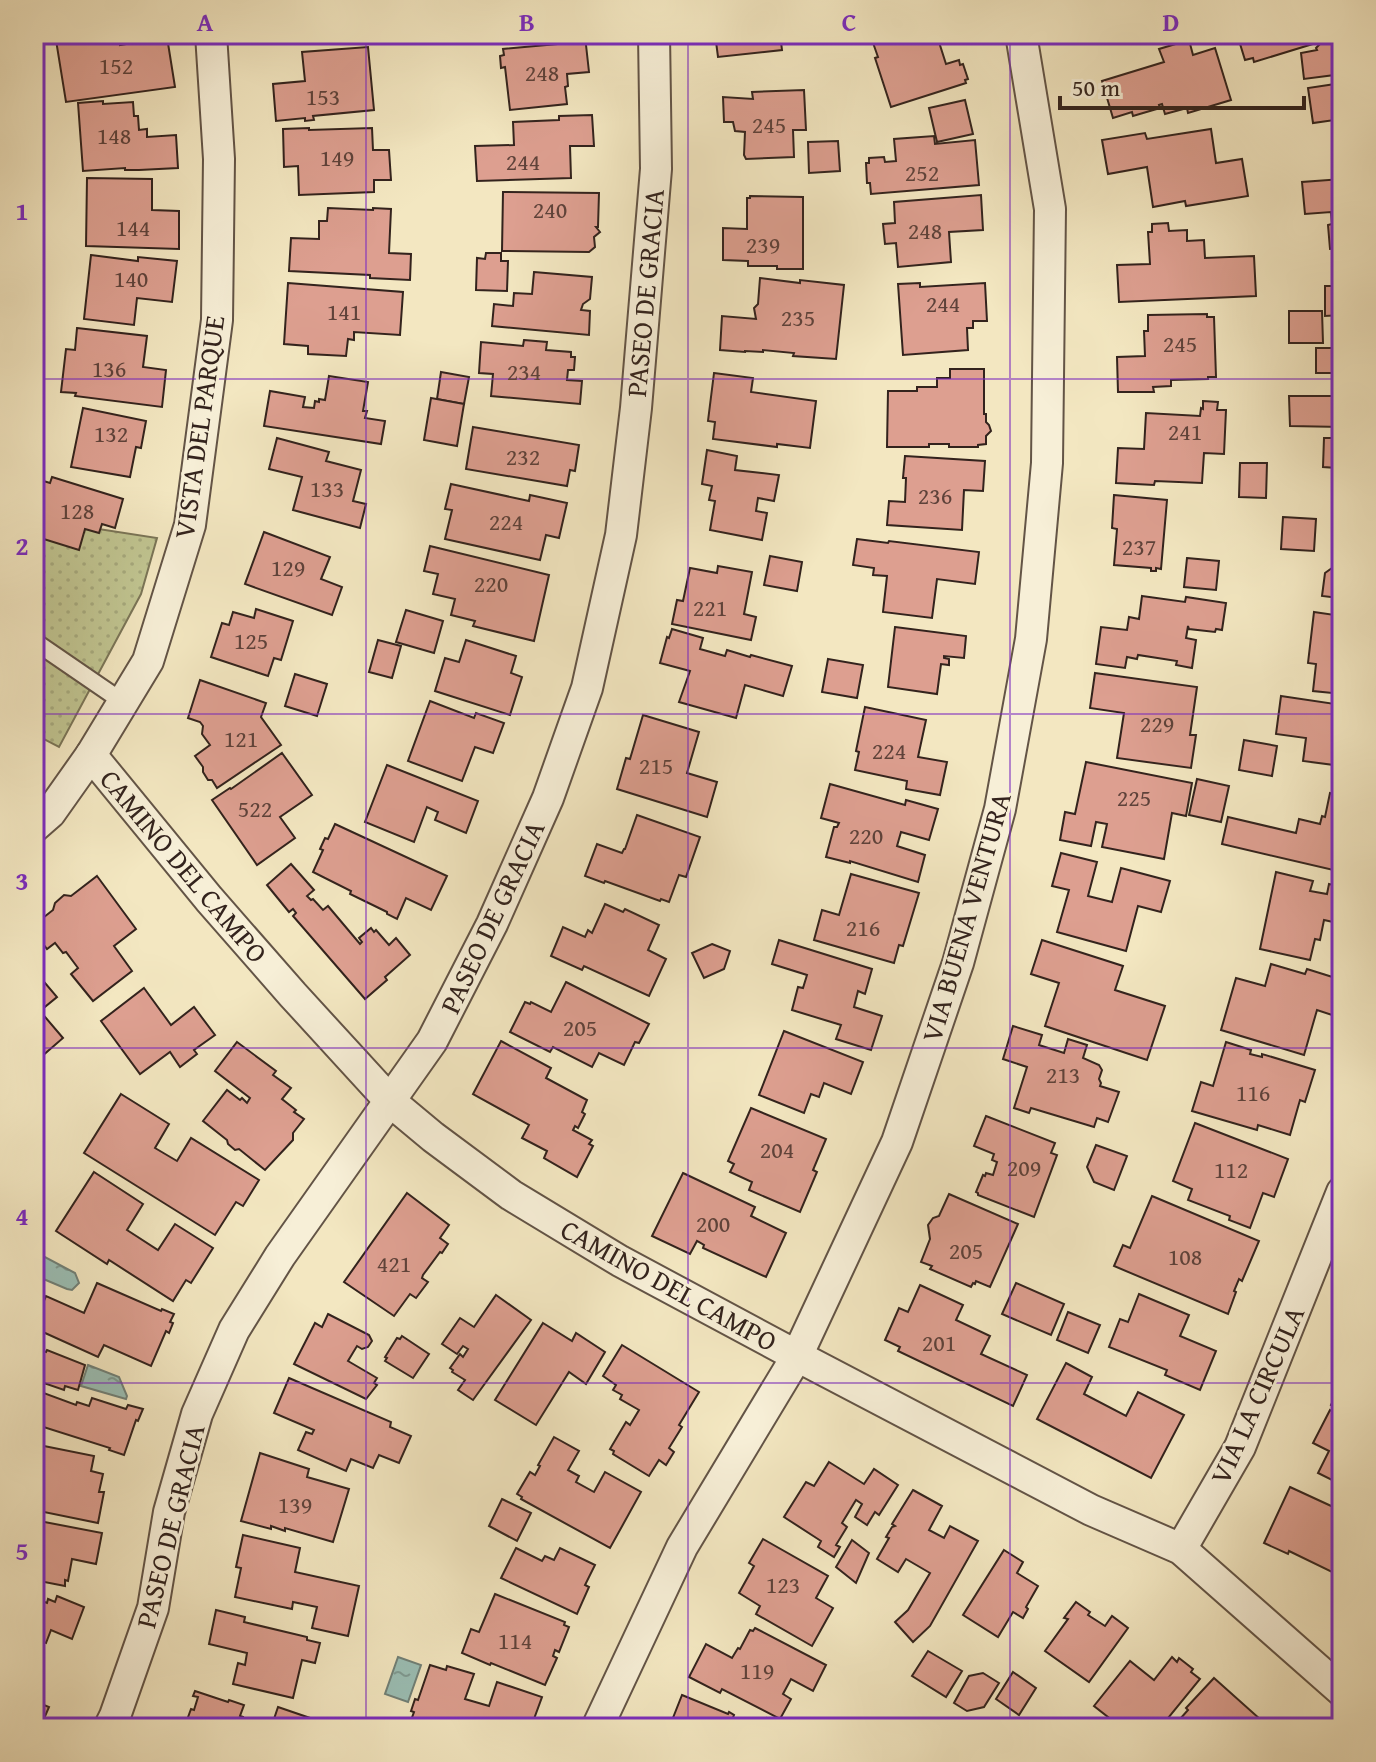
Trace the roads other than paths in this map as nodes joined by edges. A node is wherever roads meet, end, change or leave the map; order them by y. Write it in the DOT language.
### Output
graph roads {
  1 [pos="211,34"];
  2 [pos="654,34"];
  3 [pos="1021,34"];
  4 [pos="34,641"];
  5 [pos="123,702"];
  6 [pos="91,755"];
  7 [pos="34,827"];
  8 [pos="391,1102"];
  9 [pos="1342,1192"];
  10 [pos="797,1356"];
  11 [pos="1181,1549"];
  12 [pos="1342,1691"];
  13 [pos="109,1728"];
  14 [pos="597,1728"];
  1 -- 5 [label="street, VISTA DEL PARQUE"];
  2 -- 8 [label="street, PASEO DE GRACIA"];
  3 -- 10 [label="street, VIA BUENA VENTURA"];
  4 -- 5 [label="lane"];
  5 -- 6 [label="street, VISTA DEL PARQUE"];
  6 -- 7 [label="street, VISTA DEL PARQUE"];
  6 -- 8 [label="street, CAMINO DEL CAMPO"];
  8 -- 10 [label="street, CAMINO DEL CAMPO"];
  8 -- 13 [label="street, PASEO DE GRACIA"];
  9 -- 11 [label="street, VIA LA CIRCULA"];
  10 -- 11 [label="street, CAMINO DEL CAMPO"];
  10 -- 14 [label="street, VIA BUENA VENTURA"];
  11 -- 12 [label="street, CAMINO DEL CAMPO"];
}
